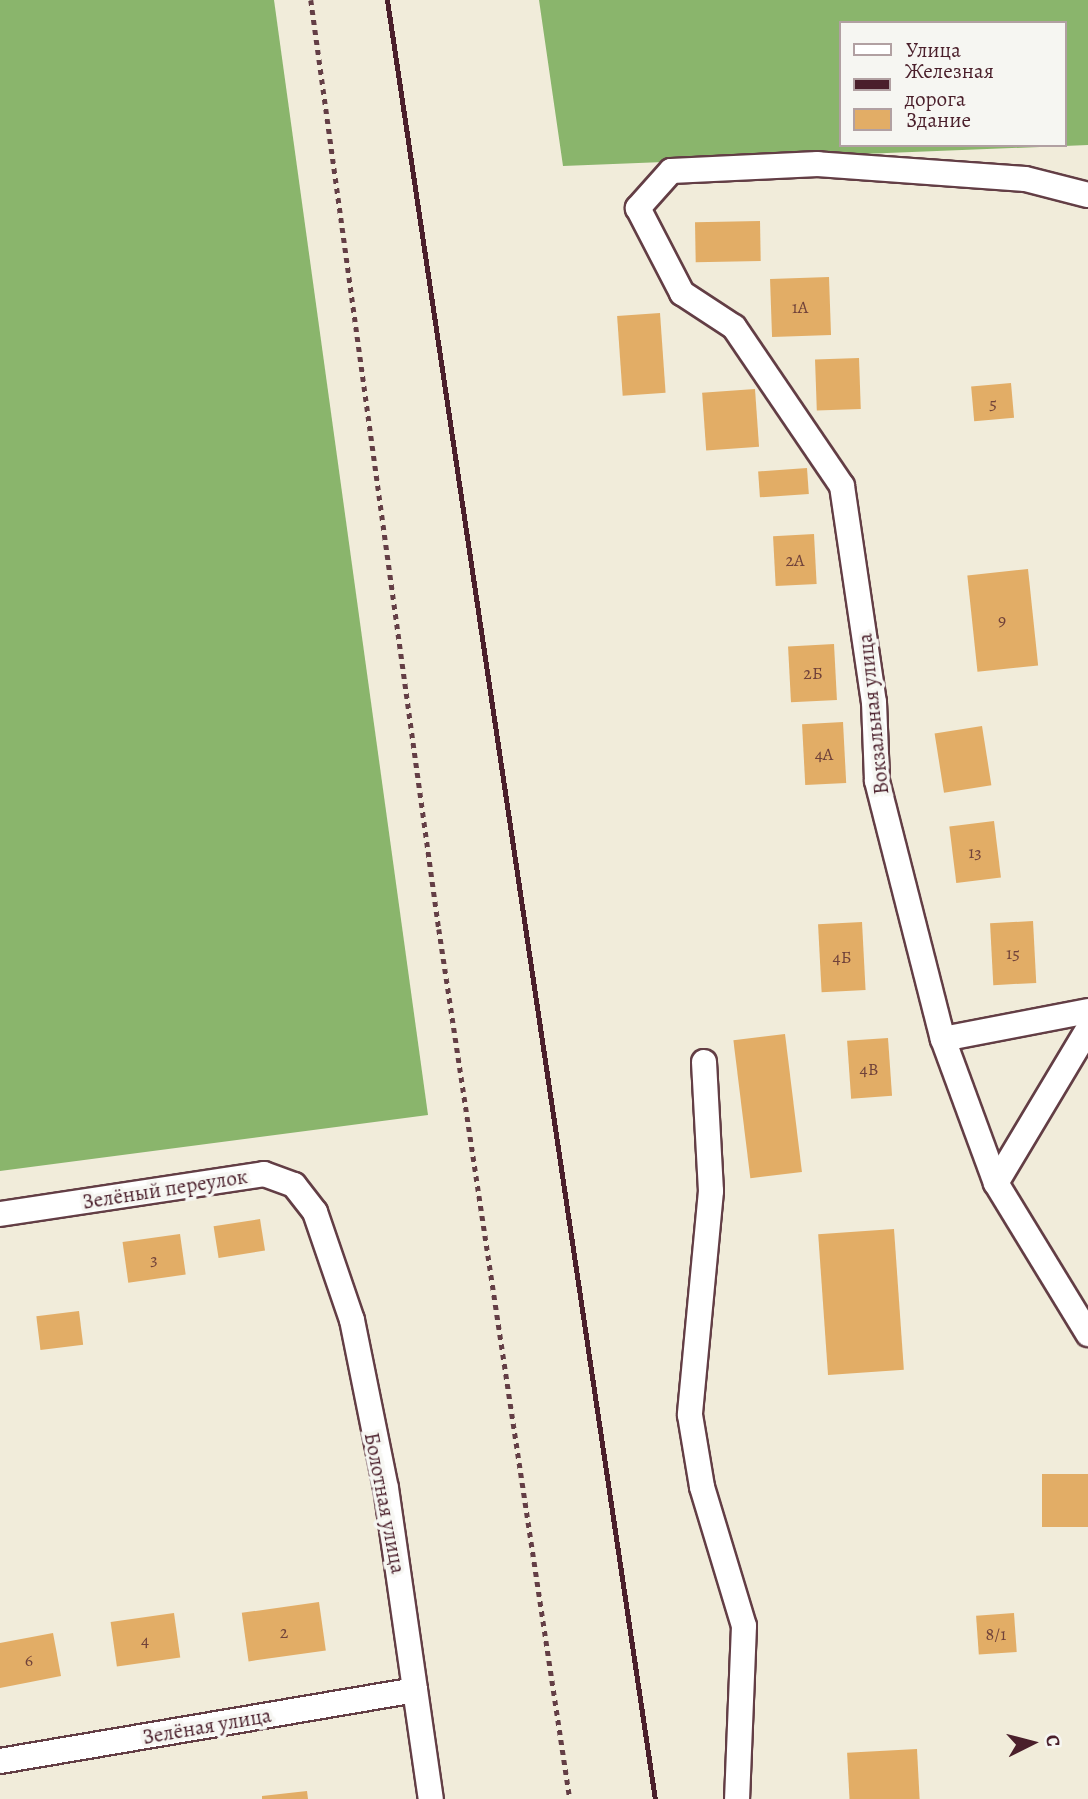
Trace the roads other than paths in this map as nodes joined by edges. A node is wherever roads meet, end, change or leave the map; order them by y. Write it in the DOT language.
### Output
graph roads {
  1 [pos="1088,195"];
  2 [pos="1088,1012"];
  3 [pos="1088,1028"];
  4 [pos="943,1039"];
  5 [pos="704,1062"];
  6 [pos="996,1183"];
  7 [pos="315,1212"];
  8 [pos="0,1214"];
  9 [pos="1088,1334"];
  10 [pos="415,1690"];
  11 [pos="0,1761"];
  12 [pos="431,1799"];
  13 [pos="737,1799"];
  1 -- 4 [label="street, Вокзальная улица"];
  2 -- 4 [label="street"];
  3 -- 6 [label="street"];
  4 -- 6 [label="street, Вокзальная улица"];
  5 -- 13 [label="street"];
  6 -- 9 [label="street, Вокзальная улица"];
  7 -- 8 [label="street, Зелёный переулок"];
  7 -- 10 [label="street, Болотная улица"];
  10 -- 11 [label="street, Зелёная улица"];
  10 -- 12 [label="street, Болотная улица"];
}
